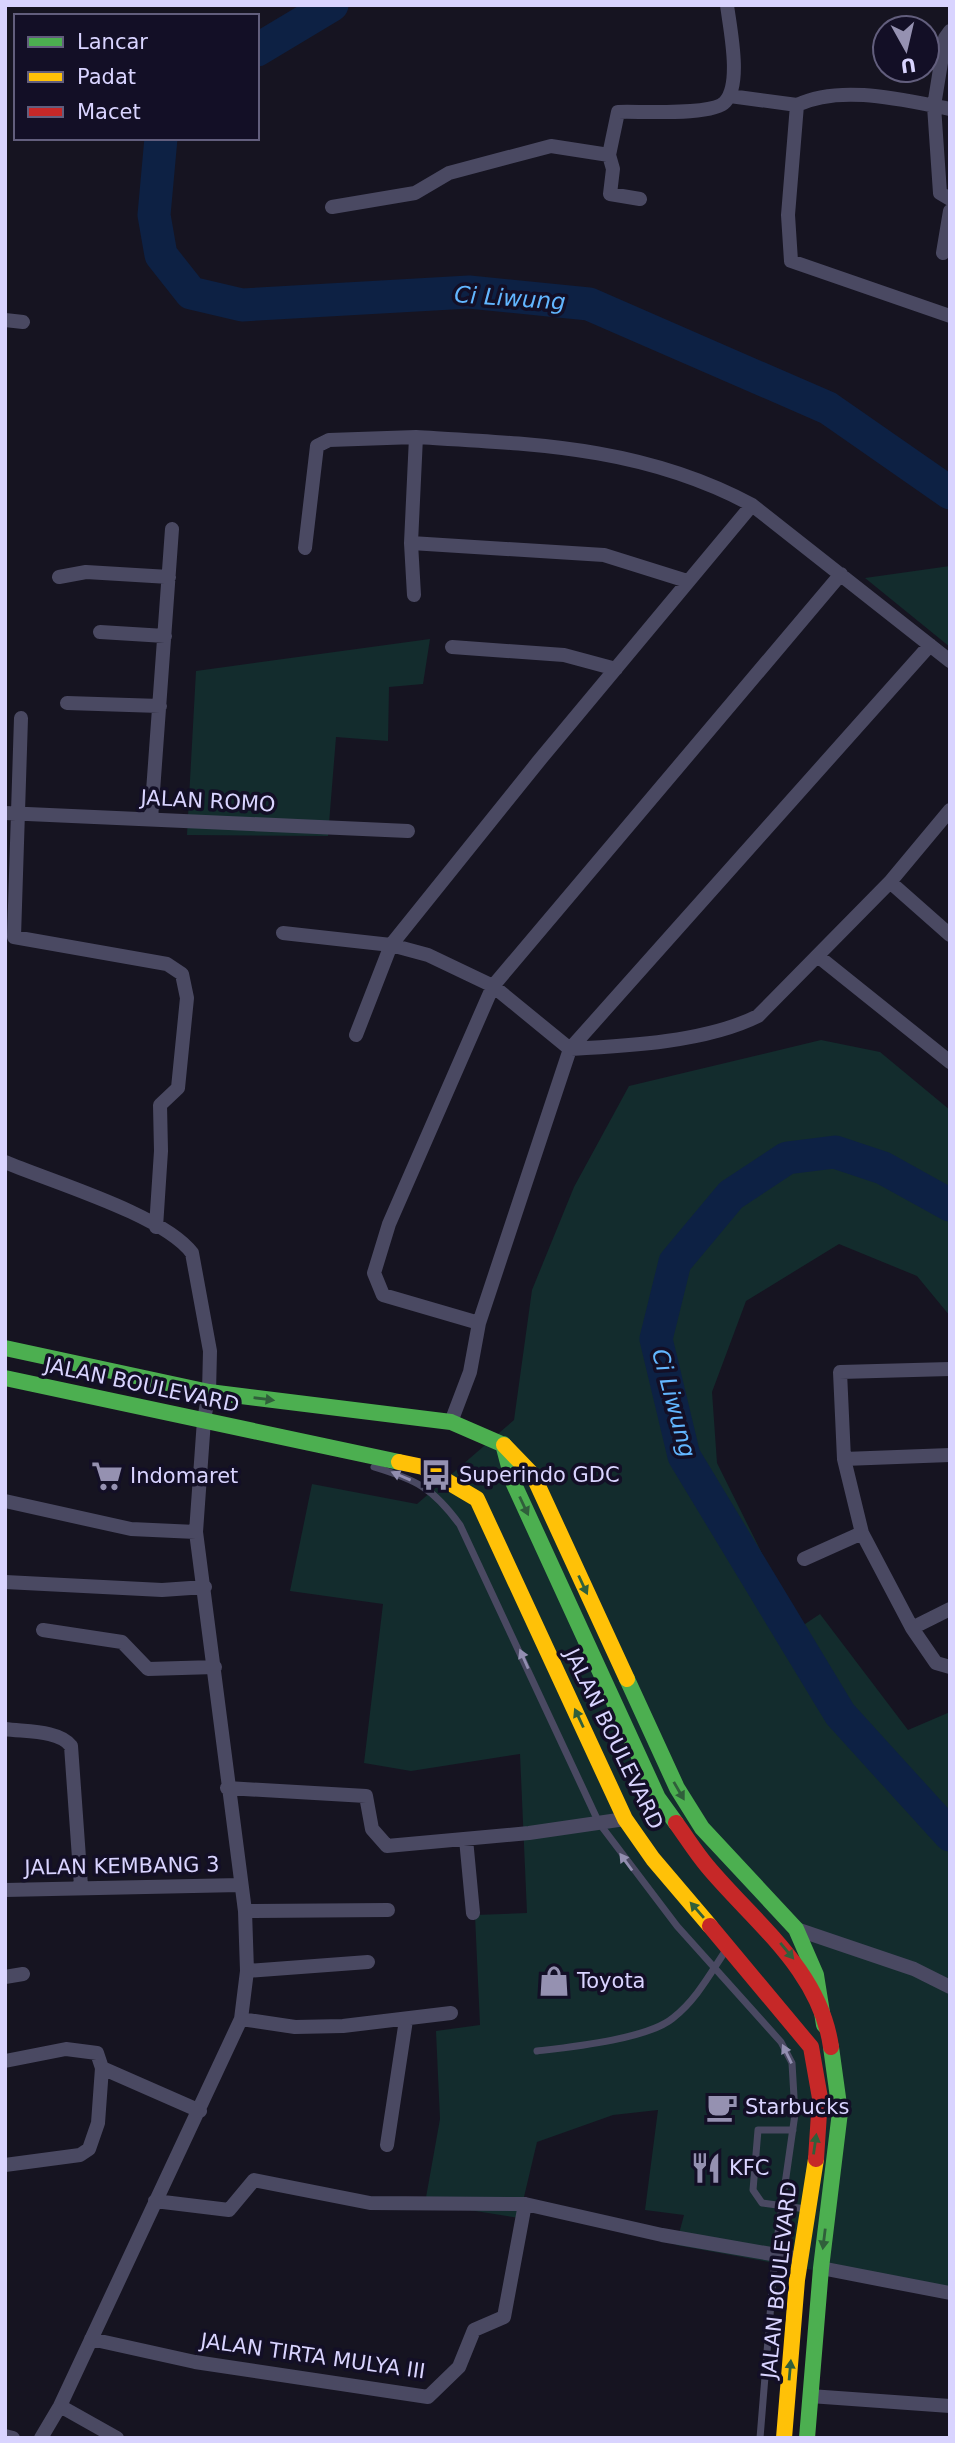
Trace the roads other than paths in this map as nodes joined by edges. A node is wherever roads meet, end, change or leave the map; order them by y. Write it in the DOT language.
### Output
graph roads {
  1 [pos="727,5"];
  2 [pos="950,31"];
  3 [pos="730,96"];
  4 [pos="797,105"];
  5 [pos="934,106"];
  6 [pos="950,109"];
  7 [pos="609,155"];
  8 [pos="950,198"];
  9 [pos="640,199"];
  10 [pos="332,206"];
  11 [pos="950,211"];
  12 [pos="943,253"];
  13 [pos="950,316"];
  14 [pos="5,320"];
  15 [pos="23,322"];
  16 [pos="416,436"];
  17 [pos="752,505"];
  18 [pos="172,529"];
  19 [pos="411,543"];
  20 [pos="305,548"];
  21 [pos="841,574"];
  22 [pos="59,577"];
  23 [pos="169,577"];
  24 [pos="687,581"];
  25 [pos="414,595"];
  26 [pos="100,632"];
  27 [pos="165,636"];
  28 [pos="930,645"];
  29 [pos="452,647"];
  30 [pos="950,661"];
  31 [pos="616,669"];
  32 [pos="67,703"];
  33 [pos="160,706"];
  34 [pos="21,718"];
  35 [pos="950,810"];
  36 [pos="13,813"];
  37 [pos="151,819"];
  38 [pos="408,831"];
  39 [pos="890,882"];
  40 [pos="283,933"];
  41 [pos="950,935"];
  42 [pos="391,945"];
  43 [pos="819,957"];
  44 [pos="493,986"];
  45 [pos="356,1035"];
  46 [pos="570,1049"];
  47 [pos="950,1062"];
  48 [pos="5,1162"];
  49 [pos="156,1227"];
  50 [pos="479,1323"];
  51 [pos="5,1348"];
  52 [pos="950,1369"];
  53 [pos="5,1378"];
  54 [pos="209,1392"];
  55 [pos="204,1420"];
  56 [pos="451,1422"];
  57 [pos="285,1436"];
  58 [pos="502,1442"];
  59 [pos="950,1455"];
  60 [pos="844,1459"];
  61 [pos="5,1501"];
  62 [pos="196,1532"];
  63 [pos="862,1533"];
  64 [pos="804,1559"];
  65 [pos="5,1582"];
  66 [pos="205,1587"];
  67 [pos="950,1609"];
  68 [pos="912,1628"];
  69 [pos="43,1630"];
  70 [pos="943,1665"];
  71 [pos="215,1667"];
  72 [pos="5,1729"];
  73 [pos="227,1788"];
  74 [pos="625,1819"];
  75 [pos="598,1823"];
  76 [pos="466,1839"];
  77 [pos="240,1885"];
  78 [pos="81,1886"];
  79 [pos="5,1890"];
  80 [pos="388,1910"];
  81 [pos="244,1911"];
  82 [pos="473,1913"];
  83 [pos="796,1929"];
  84 [pos="728,1947"];
  85 [pos="368,1962"];
  86 [pos="715,1966"];
  87 [pos="247,1971"];
  88 [pos="23,1974"];
  89 [pos="5,1977"];
  90 [pos="950,1987"];
  91 [pos="451,2013"];
  92 [pos="241,2019"];
  93 [pos="406,2020"];
  94 [pos="824,2025"];
  95 [pos="830,2040"];
  96 [pos="811,2047"];
  97 [pos="537,2051"];
  98 [pos="5,2061"];
  99 [pos="102,2068"];
  100 [pos="200,2111"];
  101 [pos="793,2130"];
  102 [pos="387,2145"];
  103 [pos="5,2165"];
  104 [pos="155,2201"];
  105 [pos="525,2204"];
  106 [pos="782,2206"];
  107 [pos="807,2209"];
  108 [pos="775,2254"];
  109 [pos="800,2259"];
  110 [pos="821,2268"];
  111 [pos="950,2293"];
  112 [pos="91,2339"];
  113 [pos="810,2396"];
  114 [pos="60,2406"];
  115 [pos="950,2406"];
  116 [pos="5,2436"];
  117 [pos="13,2438"];
  118 [pos="41,2438"];
  119 [pos="117,2438"];
  120 [pos="760,2438"];
  121 [pos="784,2438"];
  122 [pos="807,2438"];
  1 -- 3 [label="street"];
  2 -- 5 [label="street"];
  3 -- 4 [label="street"];
  3 -- 7 [label="street"];
  4 -- 5 [label="street"];
  4 -- 13 [label="street"];
  5 -- 6 [label="street"];
  5 -- 8 [label="street"];
  7 -- 9 [label="street"];
  7 -- 10 [label="street"];
  11 -- 12 [label="street"];
  14 -- 15 [label="street"];
  16 -- 17 [label="street"];
  16 -- 19 [label="street"];
  16 -- 20 [label="street"];
  17 -- 21 [label="street"];
  17 -- 24 [label="street"];
  18 -- 23 [label="street"];
  19 -- 24 [label="street"];
  19 -- 25 [label="street"];
  21 -- 28 [label="street"];
  21 -- 44 [label="street"];
  22 -- 23 [label="street"];
  23 -- 27 [label="street"];
  24 -- 31 [label="street"];
  26 -- 27 [label="street"];
  27 -- 33 [label="street"];
  28 -- 30 [label="street"];
  28 -- 46 [label="street"];
  29 -- 31 [label="street"];
  31 -- 42 [label="street"];
  32 -- 33 [label="street"];
  33 -- 37 [label="street"];
  34 -- 36 [label="street"];
  35 -- 39 [label="street"];
  36 -- 37 [label="street, JALAN ROMO"];
  36 -- 49 [label="street"];
  37 -- 38 [label="street, JALAN ROMO"];
  39 -- 41 [label="street"];
  39 -- 43 [label="street"];
  40 -- 42 [label="street"];
  42 -- 44 [label="street"];
  42 -- 45 [label="street"];
  43 -- 46 [label="street"];
  43 -- 47 [label="street"];
  44 -- 46 [label="street"];
  44 -- 50 [label="street"];
  46 -- 50 [label="street"];
  48 -- 49 [label="street"];
  49 -- 54 [label="street"];
  50 -- 56 [label="street"];
  51 -- 54 [label="main road, JALAN BOULEVARD"];
  52 -- 60 [label="street"];
  53 -- 55 [label="main road, JALAN BOULEVARD"];
  54 -- 55 [label="street"];
  54 -- 56 [label="main road, JALAN BOULEVARD, one-way"];
  55 -- 57 [label="main road, JALAN BOULEVARD"];
  55 -- 62 [label="street"];
  56 -- 58 [label="main road, JALAN BOULEVARD"];
  74 -- 57 [label="main road, JALAN BOULEVARD, one-way"];
  75 -- 57 [label="lane, one-way"];
  58 -- 83 [label="main road, JALAN BOULEVARD, one-way"];
  58 -- 94 [label="main road, JALAN BOULEVARD, one-way"];
  59 -- 60 [label="street"];
  60 -- 63 [label="street"];
  61 -- 62 [label="street"];
  62 -- 66 [label="street"];
  63 -- 64 [label="street"];
  63 -- 68 [label="street"];
  65 -- 66 [label="street"];
  66 -- 71 [label="street"];
  67 -- 68 [label="street"];
  68 -- 70 [label="street"];
  69 -- 71 [label="street"];
  71 -- 73 [label="street"];
  72 -- 78 [label="street"];
  73 -- 76 [label="street"];
  73 -- 77 [label="street"];
  74 -- 75 [label="street"];
  84 -- 74 [label="main road, JALAN BOULEVARD, one-way"];
  75 -- 76 [label="street"];
  86 -- 75 [label="lane, one-way"];
  76 -- 82 [label="street"];
  77 -- 78 [label="street, JALAN KEMBANG 3"];
  77 -- 81 [label="street"];
  78 -- 79 [label="street, JALAN KEMBANG 3"];
  80 -- 81 [label="street"];
  81 -- 87 [label="street"];
  83 -- 90 [label="street"];
  83 -- 94 [label="main road, JALAN BOULEVARD"];
  84 -- 86 [label="lane"];
  84 -- 96 [label="main road, JALAN BOULEVARD"];
  85 -- 87 [label="street"];
  86 -- 97 [label="lane"];
  101 -- 86 [label="lane, one-way"];
  87 -- 92 [label="street"];
  88 -- 89 [label="street"];
  91 -- 93 [label="street"];
  92 -- 93 [label="street"];
  92 -- 100 [label="street"];
  93 -- 102 [label="street"];
  94 -- 95 [label="main road, JALAN BOULEVARD"];
  95 -- 96 [label="main road"];
  95 -- 110 [label="main road, JALAN BOULEVARD, one-way"];
  107 -- 96 [label="main road, JALAN BOULEVARD, one-way"];
  98 -- 99 [label="street"];
  99 -- 100 [label="street"];
  99 -- 103 [label="street"];
  100 -- 104 [label="street"];
  101 -- 106 [label="lane"];
  101 -- 106 [label="lane"];
  104 -- 105 [label="street"];
  104 -- 112 [label="street"];
  105 -- 108 [label="street"];
  105 -- 112 [label="street, JALAN TIRTA MULYA III"];
  106 -- 107 [label="lane"];
  106 -- 108 [label="lane"];
  107 -- 109 [label="main road, JALAN BOULEVARD"];
  108 -- 109 [label="street"];
  108 -- 120 [label="lane"];
  121 -- 109 [label="main road, JALAN BOULEVARD, one-way"];
  110 -- 111 [label="street"];
  110 -- 113 [label="main road, JALAN BOULEVARD"];
  112 -- 114 [label="street"];
  113 -- 115 [label="street"];
  113 -- 122 [label="main road, JALAN BOULEVARD"];
  114 -- 118 [label="street"];
  114 -- 119 [label="street"];
  116 -- 117 [label="street"];
}
